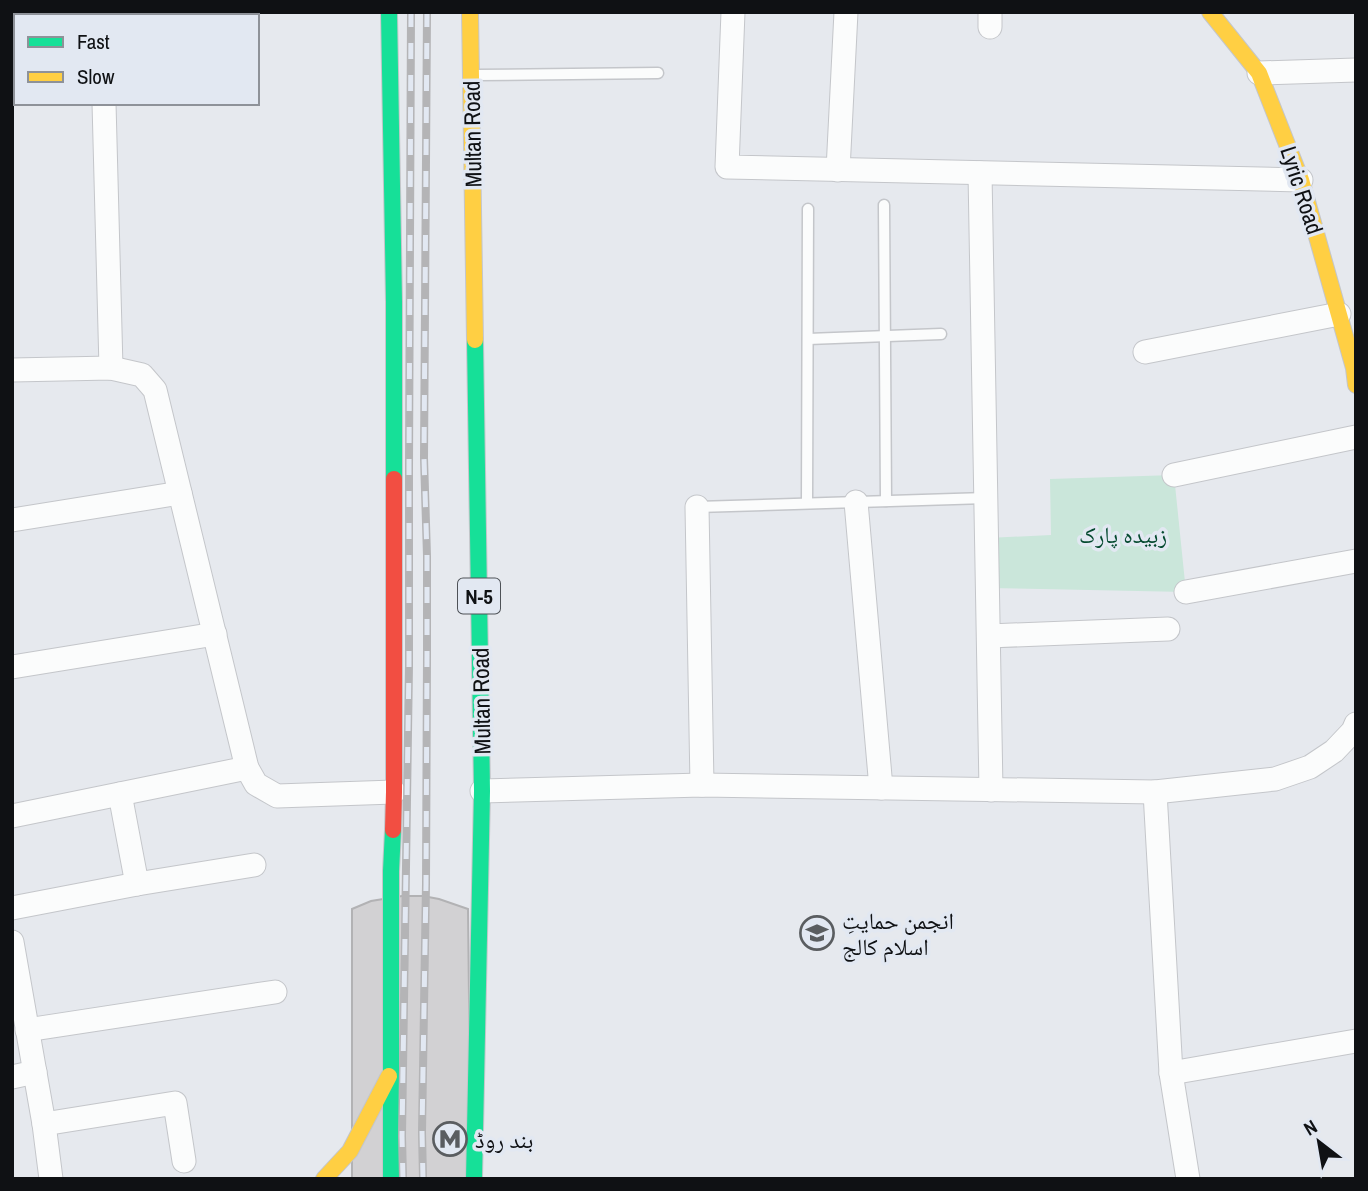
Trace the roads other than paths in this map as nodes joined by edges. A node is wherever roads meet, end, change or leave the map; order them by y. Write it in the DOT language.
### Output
graph roads {
  1 [pos="389,12"];
  2 [pos="470,12"];
  3 [pos="733,12"];
  4 [pos="846,12"];
  5 [pos="1210,12"];
  6 [pos="1356,70"];
  7 [pos="658,73"];
  8 [pos="1259,73"];
  9 [pos="471,75"];
  10 [pos="104,105"];
  11 [pos="838,170"];
  12 [pos="981,173"];
  13 [pos="1301,180"];
  14 [pos="884,205"];
  15 [pos="808,209"];
  16 [pos="1339,314"];
  17 [pos="941,334"];
  18 [pos="885,337"];
  19 [pos="808,339"];
  20 [pos="1145,352"];
  21 [pos="111,368"];
  22 [pos="12,370"];
  23 [pos="1355,374"];
  24 [pos="1356,437"];
  25 [pos="1174,475"];
  26 [pos="180,493"];
  27 [pos="986,498"];
  28 [pos="886,501"];
  29 [pos="856,502"];
  30 [pos="807,503"];
  31 [pos="696,506"];
  32 [pos="12,520"];
  33 [pos="1356,561"];
  34 [pos="1186,592"];
  35 [pos="1168,629"];
  36 [pos="215,635"];
  37 [pos="989,636"];
  38 [pos="12,667"];
  39 [pos="1356,724"];
  40 [pos="247,768"];
  41 [pos="702,785"];
  42 [pos="881,788"];
  43 [pos="991,790"];
  44 [pos="482,791"];
  45 [pos="394,792"];
  46 [pos="1155,792"];
  47 [pos="120,794"];
  48 [pos="12,816"];
  49 [pos="254,865"];
  50 [pos="137,884"];
  51 [pos="12,908"];
  52 [pos="13,948"];
  53 [pos="275,992"];
  54 [pos="27,1030"];
  55 [pos="1356,1041"];
  56 [pos="35,1072"];
  57 [pos="391,1072"];
  58 [pos="1171,1073"];
  59 [pos="12,1077"];
  60 [pos="44,1124"];
  61 [pos="184,1161"];
  62 [pos="51,1179"];
  63 [pos="324,1179"];
  64 [pos="391,1179"];
  65 [pos="474,1179"];
  66 [pos="1188,1179"];
  1 -- 45 [label="main road"];
  2 -- 9 [label="main road, Multan Road / N-5"];
  3 -- 11 [label="street"];
  4 -- 11 [label="street"];
  5 -- 8 [label="main road, Lyric Road"];
  6 -- 8 [label="street"];
  7 -- 9 [label="lane"];
  8 -- 13 [label="main road, Lyric Road"];
  9 -- 44 [label="main road, Multan Road / N-5"];
  10 -- 21 [label="street"];
  11 -- 12 [label="street"];
  12 -- 13 [label="street"];
  12 -- 27 [label="street"];
  13 -- 16 [label="main road, Lyric Road"];
  14 -- 18 [label="lane"];
  15 -- 19 [label="lane"];
  16 -- 20 [label="street"];
  16 -- 23 [label="main road, Lyric Road"];
  17 -- 18 [label="lane"];
  18 -- 19 [label="lane"];
  18 -- 28 [label="lane"];
  19 -- 30 [label="lane"];
  21 -- 22 [label="street"];
  21 -- 26 [label="street"];
  24 -- 25 [label="street"];
  26 -- 32 [label="street"];
  26 -- 36 [label="street"];
  27 -- 28 [label="lane"];
  27 -- 37 [label="street"];
  28 -- 29 [label="lane"];
  29 -- 30 [label="lane"];
  29 -- 42 [label="street"];
  30 -- 31 [label="lane"];
  31 -- 41 [label="street"];
  33 -- 34 [label="street"];
  35 -- 37 [label="street"];
  36 -- 38 [label="street"];
  36 -- 40 [label="street"];
  37 -- 43 [label="street"];
  39 -- 46 [label="street"];
  40 -- 45 [label="street"];
  40 -- 47 [label="street"];
  41 -- 42 [label="street"];
  41 -- 44 [label="street"];
  42 -- 43 [label="street"];
  43 -- 46 [label="street"];
  44 -- 65 [label="main road, Multan Road / N-5"];
  45 -- 57 [label="main road"];
  46 -- 58 [label="street"];
  47 -- 48 [label="street"];
  47 -- 50 [label="street"];
  49 -- 50 [label="street"];
  50 -- 51 [label="street"];
  52 -- 54 [label="street"];
  53 -- 54 [label="street"];
  54 -- 56 [label="street"];
  55 -- 58 [label="street"];
  56 -- 59 [label="street"];
  56 -- 60 [label="street"];
  57 -- 63 [label="main road"];
  57 -- 64 [label="main road"];
  58 -- 66 [label="street"];
  60 -- 61 [label="street"];
  60 -- 62 [label="street"];
}
